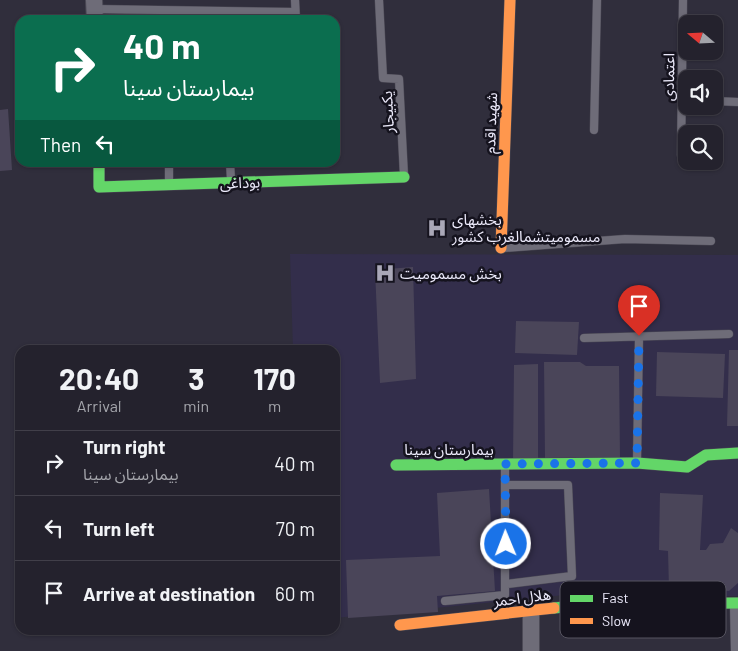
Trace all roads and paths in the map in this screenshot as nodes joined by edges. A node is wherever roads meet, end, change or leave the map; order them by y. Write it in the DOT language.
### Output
graph roads {
  1 [pos="295,0"];
  2 [pos="379,0"];
  3 [pos="510,0"];
  4 [pos="597,0"];
  5 [pos="682,0"];
  6 [pos="94,10"];
  7 [pos="262,15"];
  8 [pos="296,15"];
  9 [pos="683,70"];
  10 [pos="723,101"];
  11 [pos="738,102"];
  12 [pos="594,130"];
  13 [pos="99,167"];
  14 [pos="169,167"];
  15 [pos="230,167"];
  16 [pos="404,177"];
  17 [pos="231,182"];
  18 [pos="169,184"];
  19 [pos="711,241"];
  20 [pos="501,248"];
  21 [pos="729,334"];
  22 [pos="639,336"];
  23 [pos="584,338"];
  24 [pos="738,453"];
  25 [pos="637,463"];
  26 [pos="396,464"];
  27 [pos="505,464"];
  28 [pos="505,485"];
  29 [pos="507,584"];
  30 [pos="445,601"];
  31 [pos="736,604"];
  32 [pos="560,608"];
  33 [pos="531,612"];
  34 [pos="400,625"];
  35 [pos="531,651"];
  36 [pos="735,651"];
  1 -- 8 [label="lane"];
  2 -- 16 [label="lane, یکبیجار"];
  3 -- 20 [label="street, شهید اقدم"];
  4 -- 12 [label="lane"];
  5 -- 9 [label="lane, اعتمادی"];
  6 -- 7 [label="lane"];
  10 -- 11 [label="lane"];
  13 -- 18 [label="street, بوداغی"];
  14 -- 18 [label="lane"];
  15 -- 17 [label="lane"];
  16 -- 17 [label="street, بوداغی"];
  17 -- 18 [label="street, بوداغی"];
  19 -- 20 [label="lane"];
  21 -- 22 [label="lane"];
  22 -- 23 [label="lane"];
  22 -- 25 [label="lane"];
  24 -- 25 [label="street, بیمارستان سینا"];
  25 -- 27 [label="street, بیمارستان سینا"];
  26 -- 27 [label="street, بیمارستان سینا"];
  27 -- 28 [label="lane"];
  28 -- 29 [label="lane"];
  28 -- 29 [label="lane"];
  29 -- 30 [label="lane"];
  31 -- 36 [label="lane"];
  32 -- 33 [label="street, هلال احمر"];
  33 -- 34 [label="street, هلال احمر"];
  33 -- 35 [label="street"];
}
